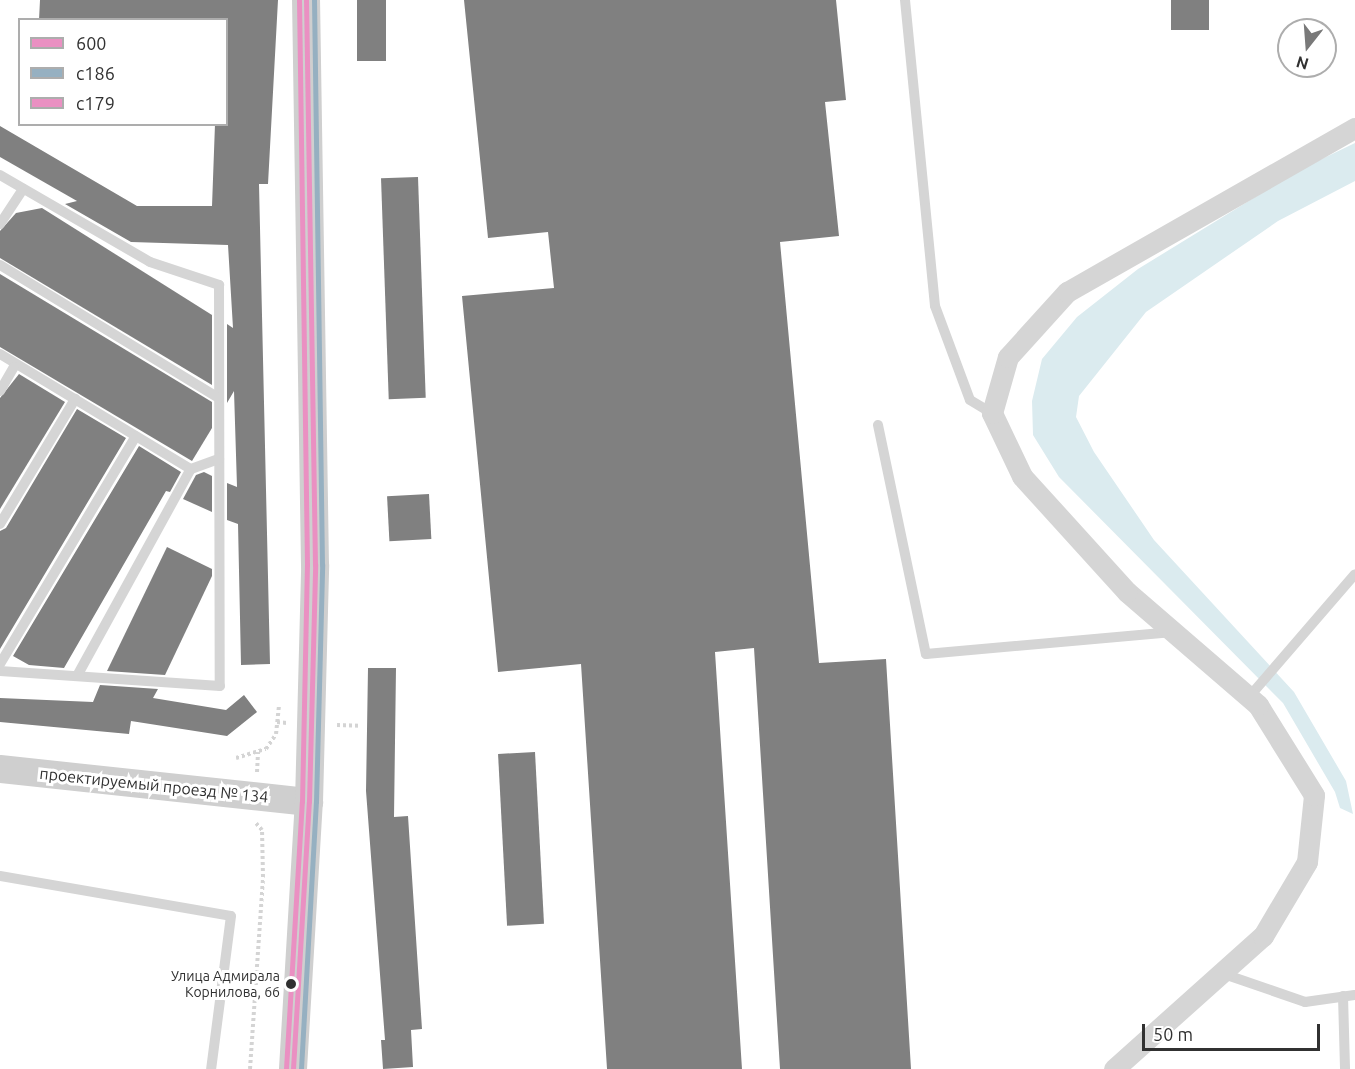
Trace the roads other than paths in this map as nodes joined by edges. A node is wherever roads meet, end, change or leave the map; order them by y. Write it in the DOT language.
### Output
graph roads {
  1 [pos="306,0"];
  2 [pos="905,0"];
  3 [pos="1355,128"];
  4 [pos="0,175"];
  5 [pos="23,189"];
  6 [pos="0,224"];
  7 [pos="0,265"];
  8 [pos="0,354"];
  9 [pos="14,367"];
  10 [pos="0,391"];
  11 [pos="219,398"];
  12 [pos="75,399"];
  13 [pos="992,413"];
  14 [pos="878,425"];
  15 [pos="136,436"];
  16 [pos="219,459"];
  17 [pos="191,469"];
  18 [pos="0,525"];
  19 [pos="1355,574"];
  20 [pos="1177,632"];
  21 [pos="0,664"];
  22 [pos="0,671"];
  23 [pos="77,676"];
  24 [pos="1249,697"];
  25 [pos="0,769"];
  26 [pos="309,802"];
  27 [pos="0,876"];
  28 [pos="1221,973"];
  29 [pos="1343,996"];
  30 [pos="1355,996"];
  31 [pos="211,1069"];
  32 [pos="293,1069"];
  33 [pos="1114,1069"];
  34 [pos="1345,1069"];
  1 -- 26 [label="main road"];
  2 -- 13 [label="lane"];
  3 -- 13 [label="street"];
  4 -- 5 [label="lane"];
  5 -- 6 [label="lane"];
  5 -- 11 [label="lane"];
  7 -- 11 [label="lane"];
  8 -- 12 [label="lane"];
  9 -- 10 [label="lane"];
  11 -- 16 [label="lane"];
  12 -- 15 [label="lane"];
  12 -- 18 [label="lane"];
  13 -- 20 [label="street"];
  14 -- 20 [label="lane"];
  15 -- 17 [label="lane"];
  15 -- 21 [label="lane"];
  16 -- 17 [label="lane"];
  16 -- 23 [label="lane"];
  17 -- 23 [label="lane"];
  19 -- 24 [label="lane"];
  20 -- 24 [label="street"];
  22 -- 23 [label="lane"];
  24 -- 28 [label="street"];
  25 -- 26 [label="main road, проектируемый проезд № 134"];
  26 -- 32 [label="main road"];
  27 -- 31 [label="lane"];
  28 -- 29 [label="lane"];
  28 -- 33 [label="street"];
  29 -- 30 [label="lane"];
  29 -- 34 [label="lane"];
}
